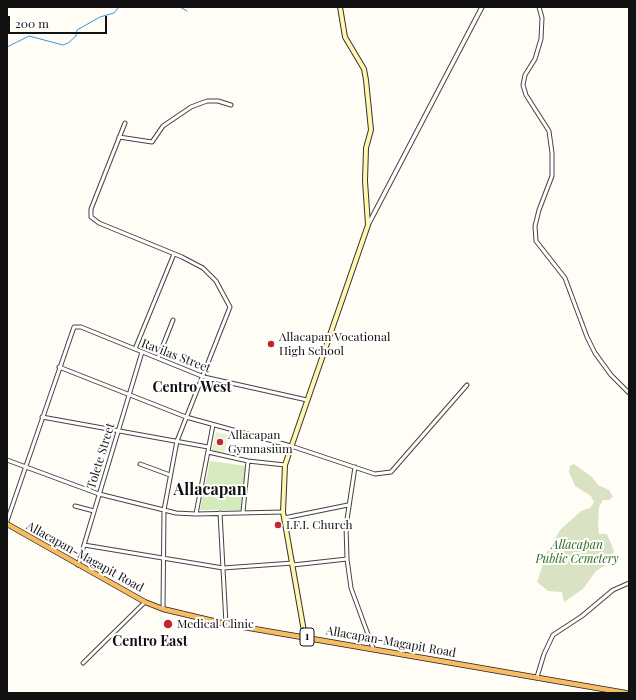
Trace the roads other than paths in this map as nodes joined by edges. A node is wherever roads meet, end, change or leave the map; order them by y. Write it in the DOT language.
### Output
graph roads {
  1 [pos="340,7"];
  2 [pos="482,7"];
  3 [pos="539,7"];
  4 [pos="231,105"];
  5 [pos="125,123"];
  6 [pos="119,137"];
  7 [pos="368,225"];
  8 [pos="174,254"];
  9 [pos="173,320"];
  10 [pos="135,349"];
  11 [pos="142,352"];
  12 [pos="158,358"];
  13 [pos="59,367"];
  14 [pos="204,377"];
  15 [pos="467,385"];
  16 [pos="629,393"];
  17 [pos="130,396"];
  18 [pos="307,400"];
  19 [pos="42,417"];
  20 [pos="186,417"];
  21 [pos="213,425"];
  22 [pos="118,431"];
  23 [pos="177,441"];
  24 [pos="291,446"];
  25 [pos="208,447"];
  26 [pos="208,452"];
  27 [pos="7,460"];
  28 [pos="248,461"];
  29 [pos="140,464"];
  30 [pos="285,466"];
  31 [pos="25,467"];
  32 [pos="355,467"];
  33 [pos="170,475"];
  34 [pos="99,494"];
  35 [pos="348,505"];
  36 [pos="75,506"];
  37 [pos="164,510"];
  38 [pos="94,511"];
  39 [pos="244,512"];
  40 [pos="284,512"];
  41 [pos="220,513"];
  42 [pos="196,514"];
  43 [pos="284,518"];
  44 [pos="7,521"];
  45 [pos="7,524"];
  46 [pos="84,545"];
  47 [pos="164,557"];
  48 [pos="347,559"];
  49 [pos="293,564"];
  50 [pos="78,565"];
  51 [pos="223,568"];
  52 [pos="629,583"];
  53 [pos="145,602"];
  54 [pos="163,610"];
  55 [pos="226,624"];
  56 [pos="305,637"];
  57 [pos="374,648"];
  58 [pos="83,663"];
  59 [pos="537,677"];
  60 [pos="626,693"];
  1 -- 7 [label="main road"];
  2 -- 7 [label="street"];
  3 -- 16 [label="street"];
  4 -- 6 [label="street"];
  5 -- 6 [label="street"];
  6 -- 8 [label="street"];
  7 -- 18 [label="main road"];
  8 -- 10 [label="street"];
  8 -- 14 [label="street"];
  9 -- 12 [label="street"];
  10 -- 11 [label="street, Ravilas Street"];
  10 -- 13 [label="street, Ravilas Street"];
  11 -- 12 [label="street, Ravilas Street"];
  11 -- 17 [label="street, Tolete Street"];
  12 -- 14 [label="street, Ravilas Street"];
  13 -- 17 [label="street"];
  13 -- 19 [label="street"];
  14 -- 18 [label="street, Ravilas Street"];
  14 -- 20 [label="street"];
  15 -- 32 [label="street"];
  17 -- 20 [label="street"];
  17 -- 22 [label="street, Tolete Street"];
  18 -- 24 [label="main road"];
  19 -- 22 [label="street"];
  19 -- 31 [label="street"];
  20 -- 21 [label="street"];
  20 -- 23 [label="street"];
  21 -- 24 [label="street"];
  21 -- 25 [label="street"];
  22 -- 23 [label="street"];
  22 -- 34 [label="street, Tolete Street"];
  23 -- 25 [label="street"];
  23 -- 33 [label="street"];
  24 -- 30 [label="main road"];
  24 -- 32 [label="street"];
  25 -- 26 [label="street"];
  26 -- 28 [label="street"];
  26 -- 42 [label="street"];
  27 -- 31 [label="street"];
  28 -- 30 [label="street"];
  28 -- 39 [label="street"];
  29 -- 33 [label="street"];
  30 -- 40 [label="main road"];
  31 -- 34 [label="street"];
  31 -- 44 [label="street"];
  32 -- 35 [label="street"];
  33 -- 37 [label="street"];
  34 -- 37 [label="street"];
  34 -- 38 [label="street, Tolete Street"];
  35 -- 43 [label="street"];
  35 -- 48 [label="street"];
  36 -- 38 [label="street"];
  37 -- 42 [label="street"];
  37 -- 47 [label="street"];
  38 -- 46 [label="street, Tolete Street"];
  39 -- 40 [label="street"];
  39 -- 41 [label="street"];
  40 -- 43 [label="main road"];
  41 -- 42 [label="street"];
  41 -- 51 [label="street"];
  43 -- 49 [label="main road"];
  45 -- 50 [label="highway, Allacapan-Magapit Road / 1"];
  46 -- 47 [label="street"];
  46 -- 50 [label="street, Tolete Street"];
  47 -- 51 [label="street"];
  47 -- 54 [label="street"];
  48 -- 49 [label="street"];
  48 -- 57 [label="street"];
  49 -- 51 [label="street"];
  49 -- 56 [label="main road"];
  50 -- 53 [label="highway, Allacapan-Magapit Road / 1"];
  51 -- 55 [label="street"];
  52 -- 59 [label="street"];
  53 -- 54 [label="highway, Allacapan-Magapit Road / 1"];
  53 -- 58 [label="street"];
  54 -- 55 [label="highway, Allacapan-Magapit Road / 1"];
  55 -- 56 [label="highway, Allacapan-Magapit Road / 1"];
  56 -- 57 [label="highway, Allacapan-Magapit Road / 1"];
  57 -- 59 [label="highway, Allacapan-Magapit Road / 1"];
  59 -- 60 [label="highway, Allacapan-Magapit Road / 1"];
}
